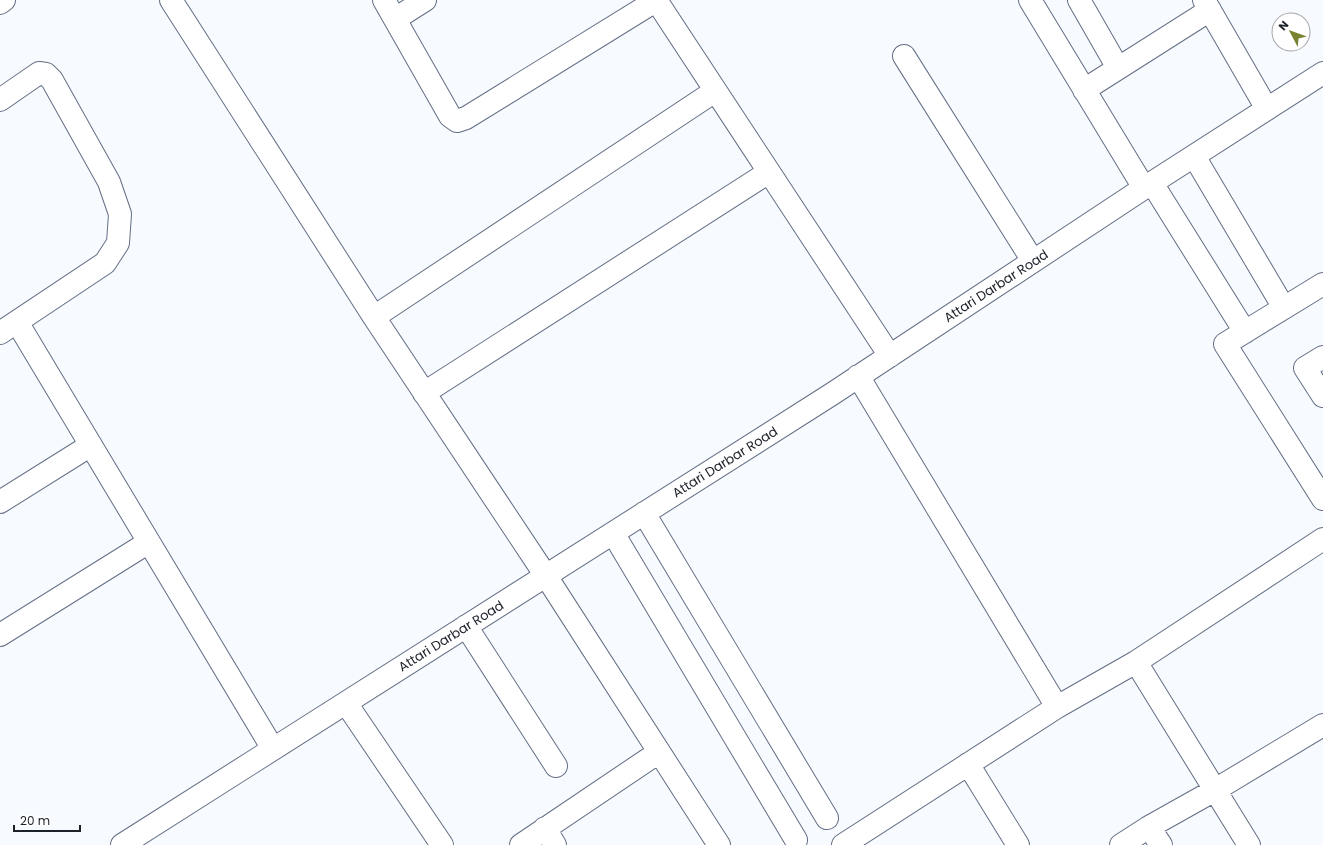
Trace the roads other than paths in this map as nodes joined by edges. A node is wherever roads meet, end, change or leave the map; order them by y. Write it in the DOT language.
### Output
graph roads {
  1 [pos="4,0"];
  2 [pos="171,0"];
  3 [pos="384,0"];
  4 [pos="425,0"];
  5 [pos="656,0"];
  6 [pos="1030,0"];
  7 [pos="1079,0"];
  8 [pos="0,3"];
  9 [pos="1207,5"];
  10 [pos="395,19"];
  11 [pos="904,56"];
  12 [pos="1118,68"];
  13 [pos="1323,73"];
  14 [pos="1084,90"];
  15 [pos="715,91"];
  16 [pos="0,100"];
  17 [pos="1267,110"];
  18 [pos="1194,156"];
  19 [pos="769,172"];
  20 [pos="1148,186"];
  21 [pos="1033,261"];
  22 [pos="1323,284"];
  23 [pos="1284,308"];
  24 [pos="374,317"];
  25 [pos="9,328"];
  26 [pos="1245,332"];
  27 [pos="890,356"];
  28 [pos="1323,356"];
  29 [pos="858,376"];
  30 [pos="424,393"];
  31 [pos="1323,396"];
  32 [pos="91,445"];
  33 [pos="1323,499"];
  34 [pos="0,502"];
  35 [pos="644,513"];
  36 [pos="613,533"];
  37 [pos="1323,539"];
  38 [pos="149,542"];
  39 [pos="546,576"];
  40 [pos="466,626"];
  41 [pos="0,635"];
  42 [pos="1136,662"];
  43 [pos="346,703"];
  44 [pos="1056,707"];
  45 [pos="1323,725"];
  46 [pos="273,749"];
  47 [pos="660,752"];
  48 [pos="968,764"];
  49 [pos="556,766"];
  50 [pos="1215,790"];
  51 [pos="827,818"];
  52 [pos="1149,827"];
  53 [pos="550,837"];
  54 [pos="796,840"];
  55 [pos="122,845"];
  56 [pos="442,845"];
  57 [pos="521,845"];
  58 [pos="720,845"];
  59 [pos="843,845"];
  60 [pos="1018,845"];
  61 [pos="1121,845"];
  62 [pos="1161,845"];
  63 [pos="1249,845"];
  1 -- 8 [label="street"];
  2 -- 24 [label="street"];
  3 -- 10 [label="street"];
  4 -- 10 [label="street"];
  5 -- 10 [label="street"];
  5 -- 15 [label="street"];
  6 -- 14 [label="street"];
  7 -- 12 [label="street"];
  9 -- 12 [label="street"];
  9 -- 17 [label="street"];
  11 -- 21 [label="street"];
  12 -- 14 [label="street"];
  13 -- 17 [label="street, Attari Darbar Road"];
  14 -- 20 [label="street"];
  15 -- 19 [label="street"];
  15 -- 24 [label="street"];
  16 -- 25 [label="street"];
  17 -- 18 [label="street, Attari Darbar Road"];
  18 -- 20 [label="street, Attari Darbar Road"];
  18 -- 23 [label="street"];
  19 -- 27 [label="street"];
  19 -- 30 [label="street"];
  20 -- 21 [label="street, Attari Darbar Road"];
  20 -- 26 [label="street"];
  21 -- 27 [label="street, Attari Darbar Road"];
  22 -- 23 [label="street"];
  23 -- 26 [label="street"];
  24 -- 30 [label="street"];
  25 -- 32 [label="street"];
  26 -- 33 [label="street"];
  27 -- 29 [label="street, Attari Darbar Road"];
  28 -- 31 [label="street"];
  29 -- 35 [label="street, Attari Darbar Road"];
  29 -- 44 [label="street"];
  30 -- 39 [label="street"];
  32 -- 34 [label="street"];
  32 -- 38 [label="street"];
  35 -- 36 [label="street, Attari Darbar Road"];
  35 -- 51 [label="street"];
  36 -- 39 [label="street, Attari Darbar Road"];
  36 -- 54 [label="street"];
  37 -- 42 [label="street"];
  38 -- 41 [label="street"];
  38 -- 46 [label="street"];
  39 -- 40 [label="street, Attari Darbar Road"];
  39 -- 47 [label="street"];
  40 -- 43 [label="street, Attari Darbar Road"];
  40 -- 49 [label="street"];
  42 -- 44 [label="street"];
  42 -- 50 [label="street"];
  43 -- 46 [label="street, Attari Darbar Road"];
  43 -- 56 [label="street"];
  44 -- 48 [label="street"];
  45 -- 50 [label="street"];
  46 -- 55 [label="street, Attari Darbar Road"];
  47 -- 53 [label="street"];
  47 -- 58 [label="street"];
  48 -- 59 [label="street"];
  48 -- 60 [label="street"];
  50 -- 52 [label="street"];
  50 -- 63 [label="street"];
  52 -- 61 [label="street"];
  52 -- 62 [label="street"];
  53 -- 57 [label="street"];
}
